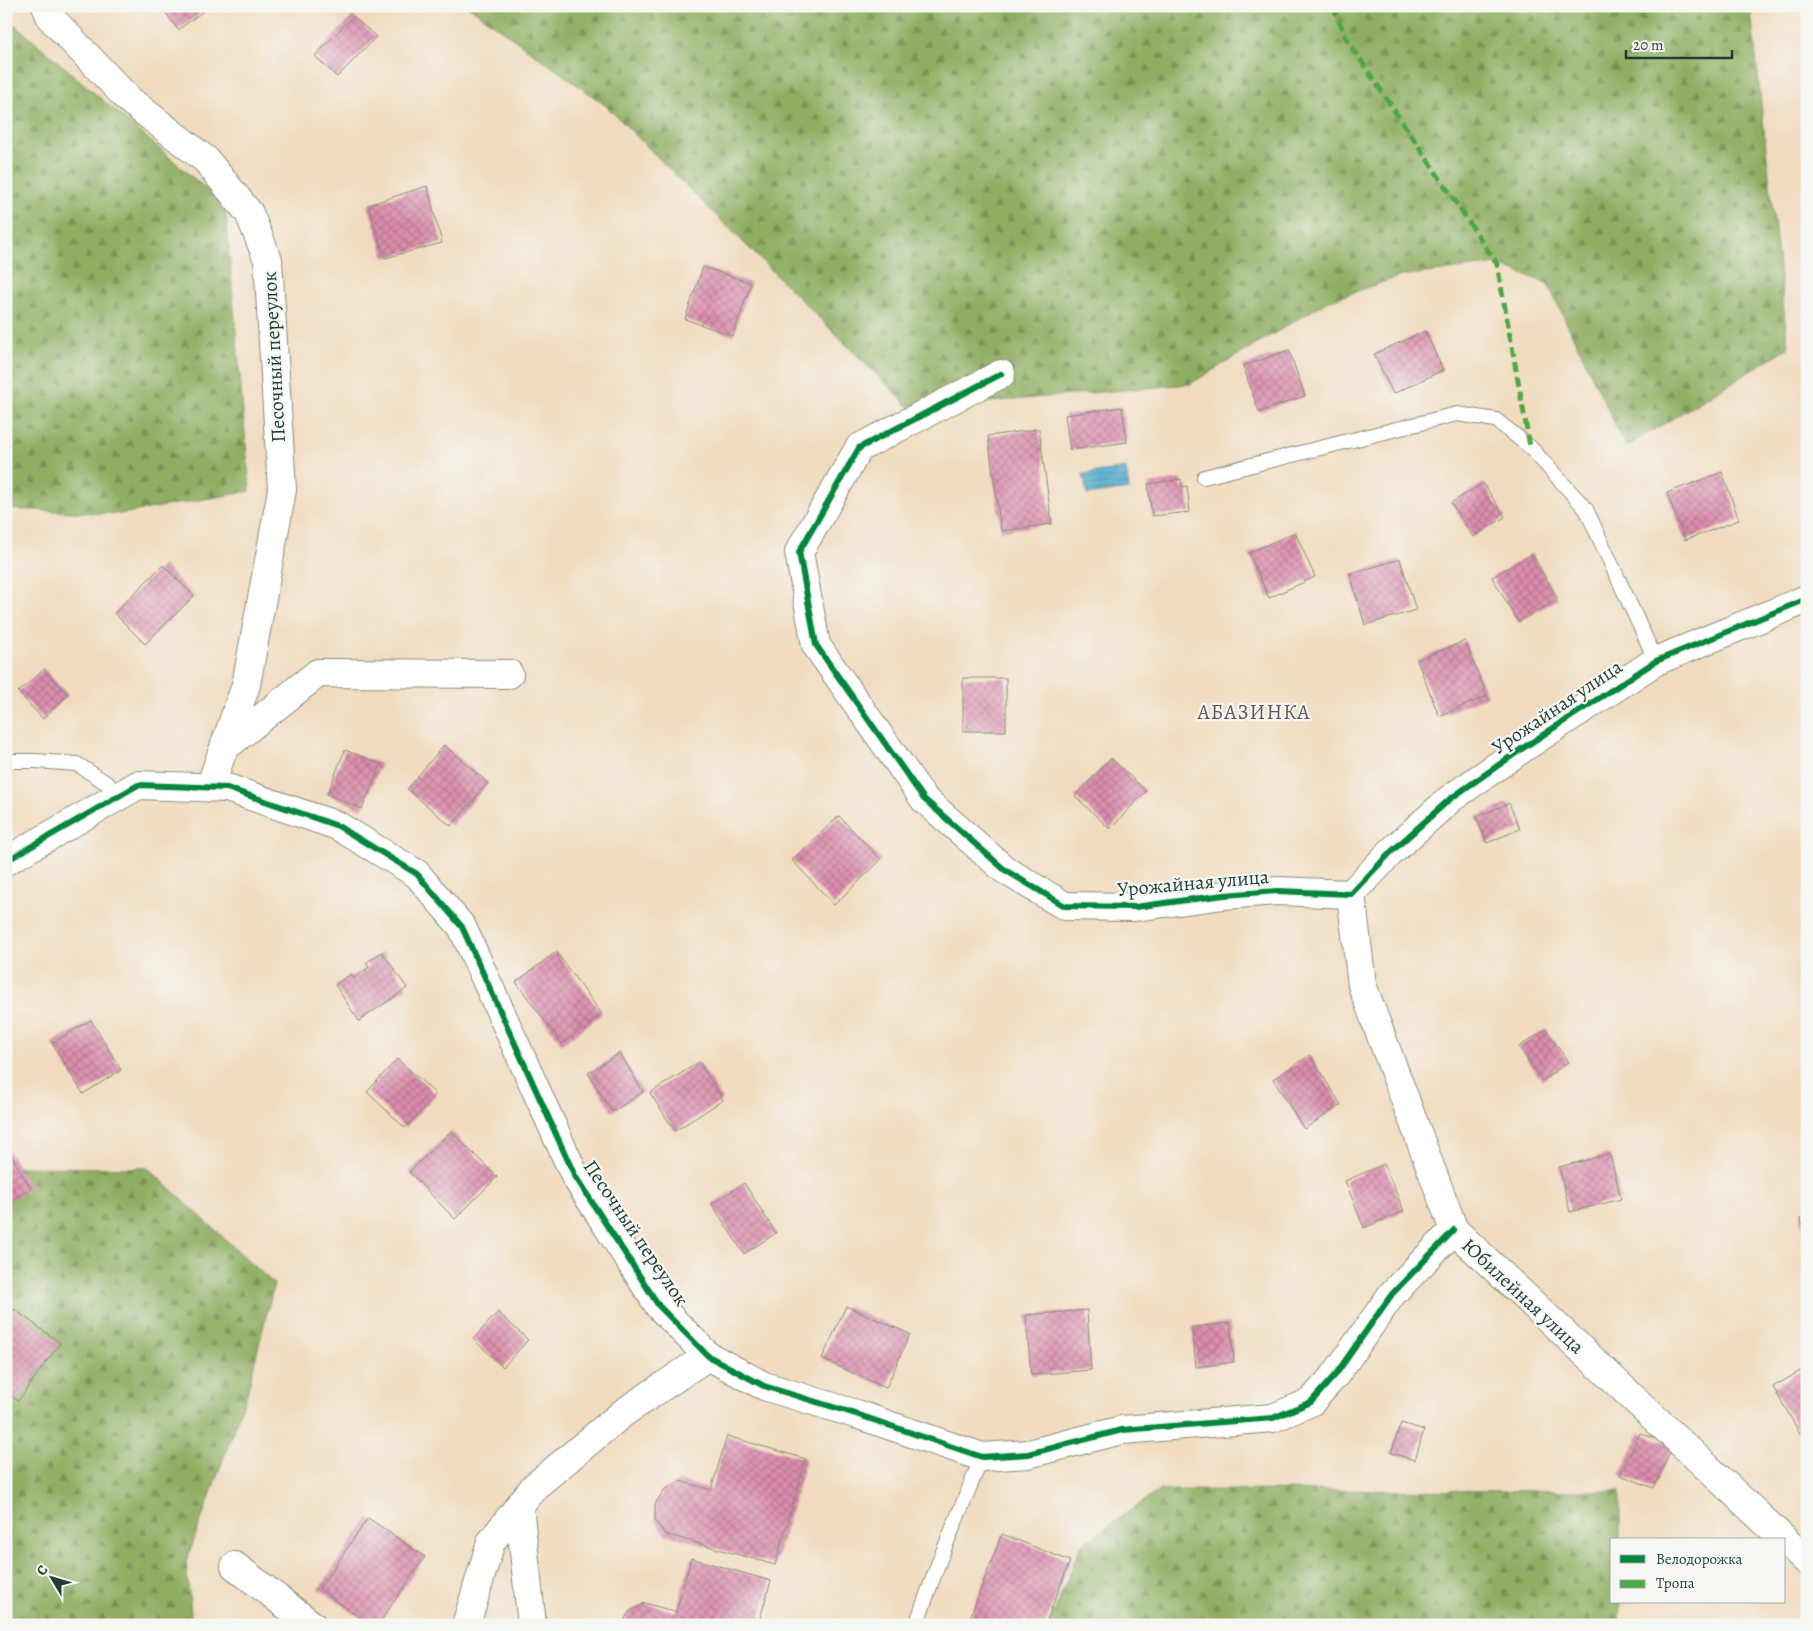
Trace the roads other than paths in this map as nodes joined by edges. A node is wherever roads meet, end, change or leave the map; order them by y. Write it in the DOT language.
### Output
graph roads {
  1 [pos="46,6"];
  2 [pos="1000,374"];
  3 [pos="1204,477"];
  4 [pos="1807,599"];
  5 [pos="1656,661"];
  6 [pos="509,674"];
  7 [pos="224,748"];
  8 [pos="6,761"];
  9 [pos="210,787"];
  10 [pos="118,796"];
  11 [pos="6,861"];
  12 [pos="1351,894"];
  13 [pos="1454,1230"];
  14 [pos="708,1356"];
  15 [pos="982,1457"];
  16 [pos="519,1506"];
  17 [pos="1783,1538"];
  18 [pos="1786,1540"];
  19 [pos="1807,1560"];
  20 [pos="235,1566"];
  21 [pos="312,1625"];
  22 [pos="466,1625"];
  23 [pos="532,1625"];
  24 [pos="916,1625"];
  1 -- 7 [label="street, Песочный переулок"];
  2 -- 12 [label="street, Урожайная улица"];
  3 -- 5 [label="lane"];
  4 -- 5 [label="street, Урожайная улица"];
  5 -- 12 [label="street, Урожайная улица"];
  6 -- 7 [label="street"];
  7 -- 9 [label="street, Песочный переулок"];
  8 -- 10 [label="lane"];
  9 -- 10 [label="street, Песочный переулок"];
  9 -- 14 [label="street, Песочный переулок"];
  10 -- 11 [label="street, Песочный переулок"];
  12 -- 13 [label="street, Юбилейная улица"];
  13 -- 15 [label="street, Песочный переулок"];
  13 -- 17 [label="street, Юбилейная улица"];
  14 -- 15 [label="street, Песочный переулок"];
  14 -- 16 [label="street"];
  15 -- 24 [label="lane"];
  16 -- 22 [label="street"];
  16 -- 23 [label="street"];
  18 -- 19 [label="street, Юбилейная улица"];
  20 -- 21 [label="street"];
}
